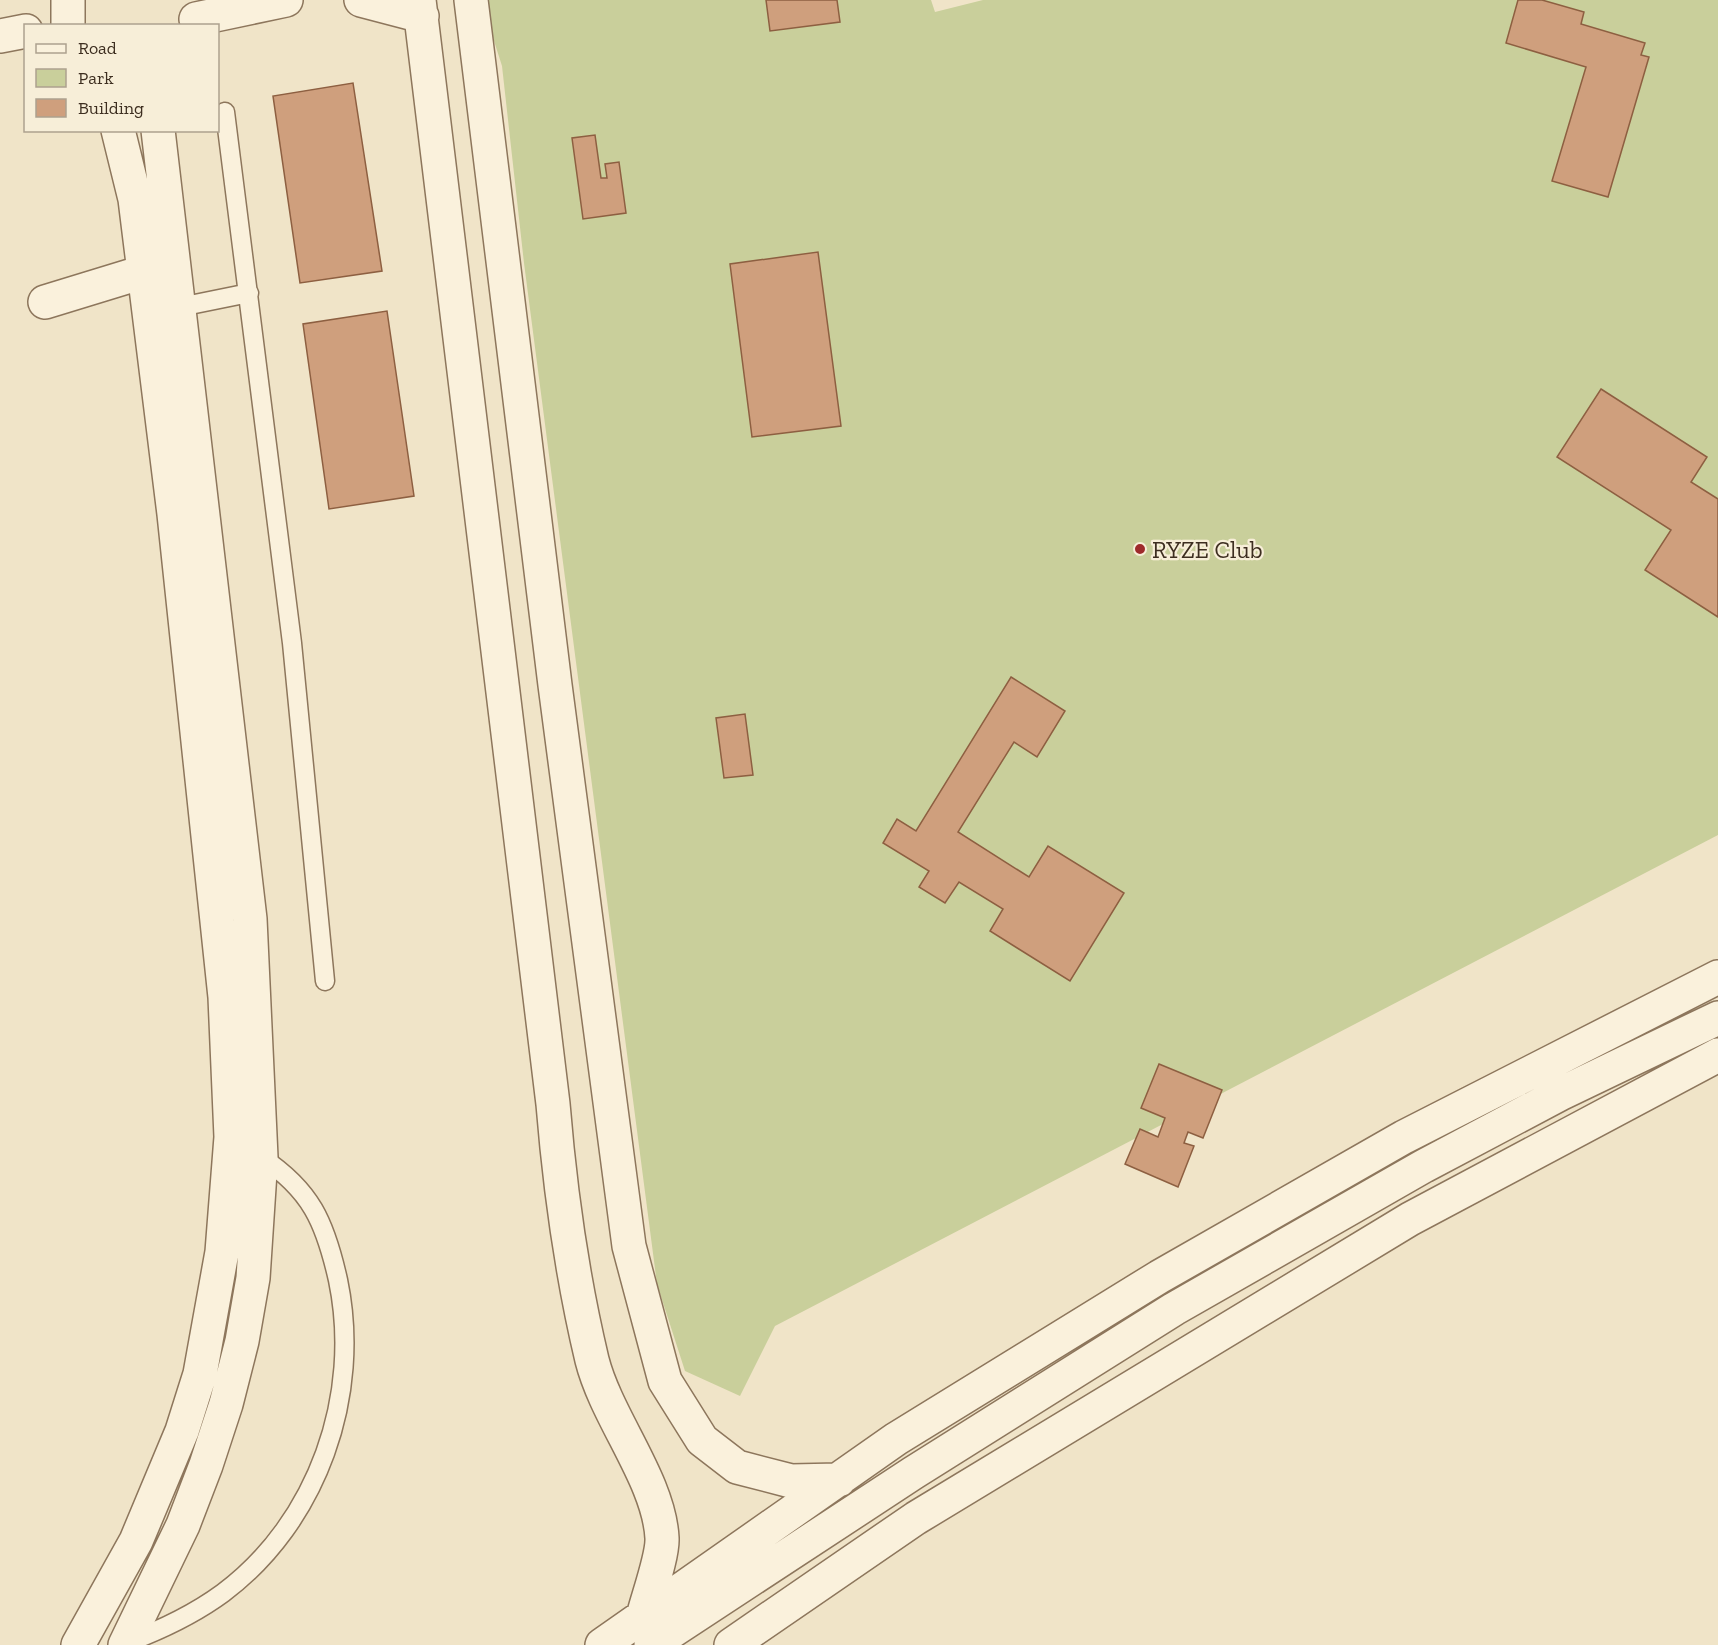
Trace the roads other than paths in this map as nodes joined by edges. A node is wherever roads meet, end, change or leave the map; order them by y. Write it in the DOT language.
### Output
graph roads {
  1 [pos="286,0"];
  2 [pos="362,0"];
  3 [pos="471,0"];
  4 [pos="421,8"];
  5 [pos="195,15"];
  6 [pos="24,31"];
  7 [pos="0,36"];
  8 [pos="225,112"];
  9 [pos="118,132"];
  10 [pos="158,132"];
  11 [pos="143,272"];
  12 [pos="249,293"];
  13 [pos="45,302"];
  14 [pos="180,307"];
  15 [pos="1718,977"];
  16 [pos="325,981"];
  17 [pos="1718,1018"];
  18 [pos="1718,1055"];
  19 [pos="251,1144"];
  20 [pos="839,1480"];
  21 [pos="644,1613"];
  22 [pos="126,1644"];
  23 [pos="78,1645"];
  24 [pos="602,1645"];
  25 [pos="651,1645"];
  26 [pos="731,1645"];
  1 -- 5 [label="street"];
  2 -- 4 [label="street"];
  3 -- 20 [label="street"];
  4 -- 21 [label="street"];
  6 -- 7 [label="street"];
  8 -- 12 [label="lane"];
  9 -- 11 [label="street"];
  10 -- 14 [label="street"];
  11 -- 13 [label="street"];
  11 -- 19 [label="street"];
  12 -- 14 [label="lane"];
  12 -- 16 [label="lane"];
  14 -- 19 [label="street"];
  15 -- 20 [label="street"];
  17 -- 25 [label="street"];
  18 -- 26 [label="street"];
  19 -- 22 [label="street"];
  19 -- 22 [label="lane"];
  19 -- 23 [label="street"];
  20 -- 21 [label="street"];
  21 -- 24 [label="street"];
}
